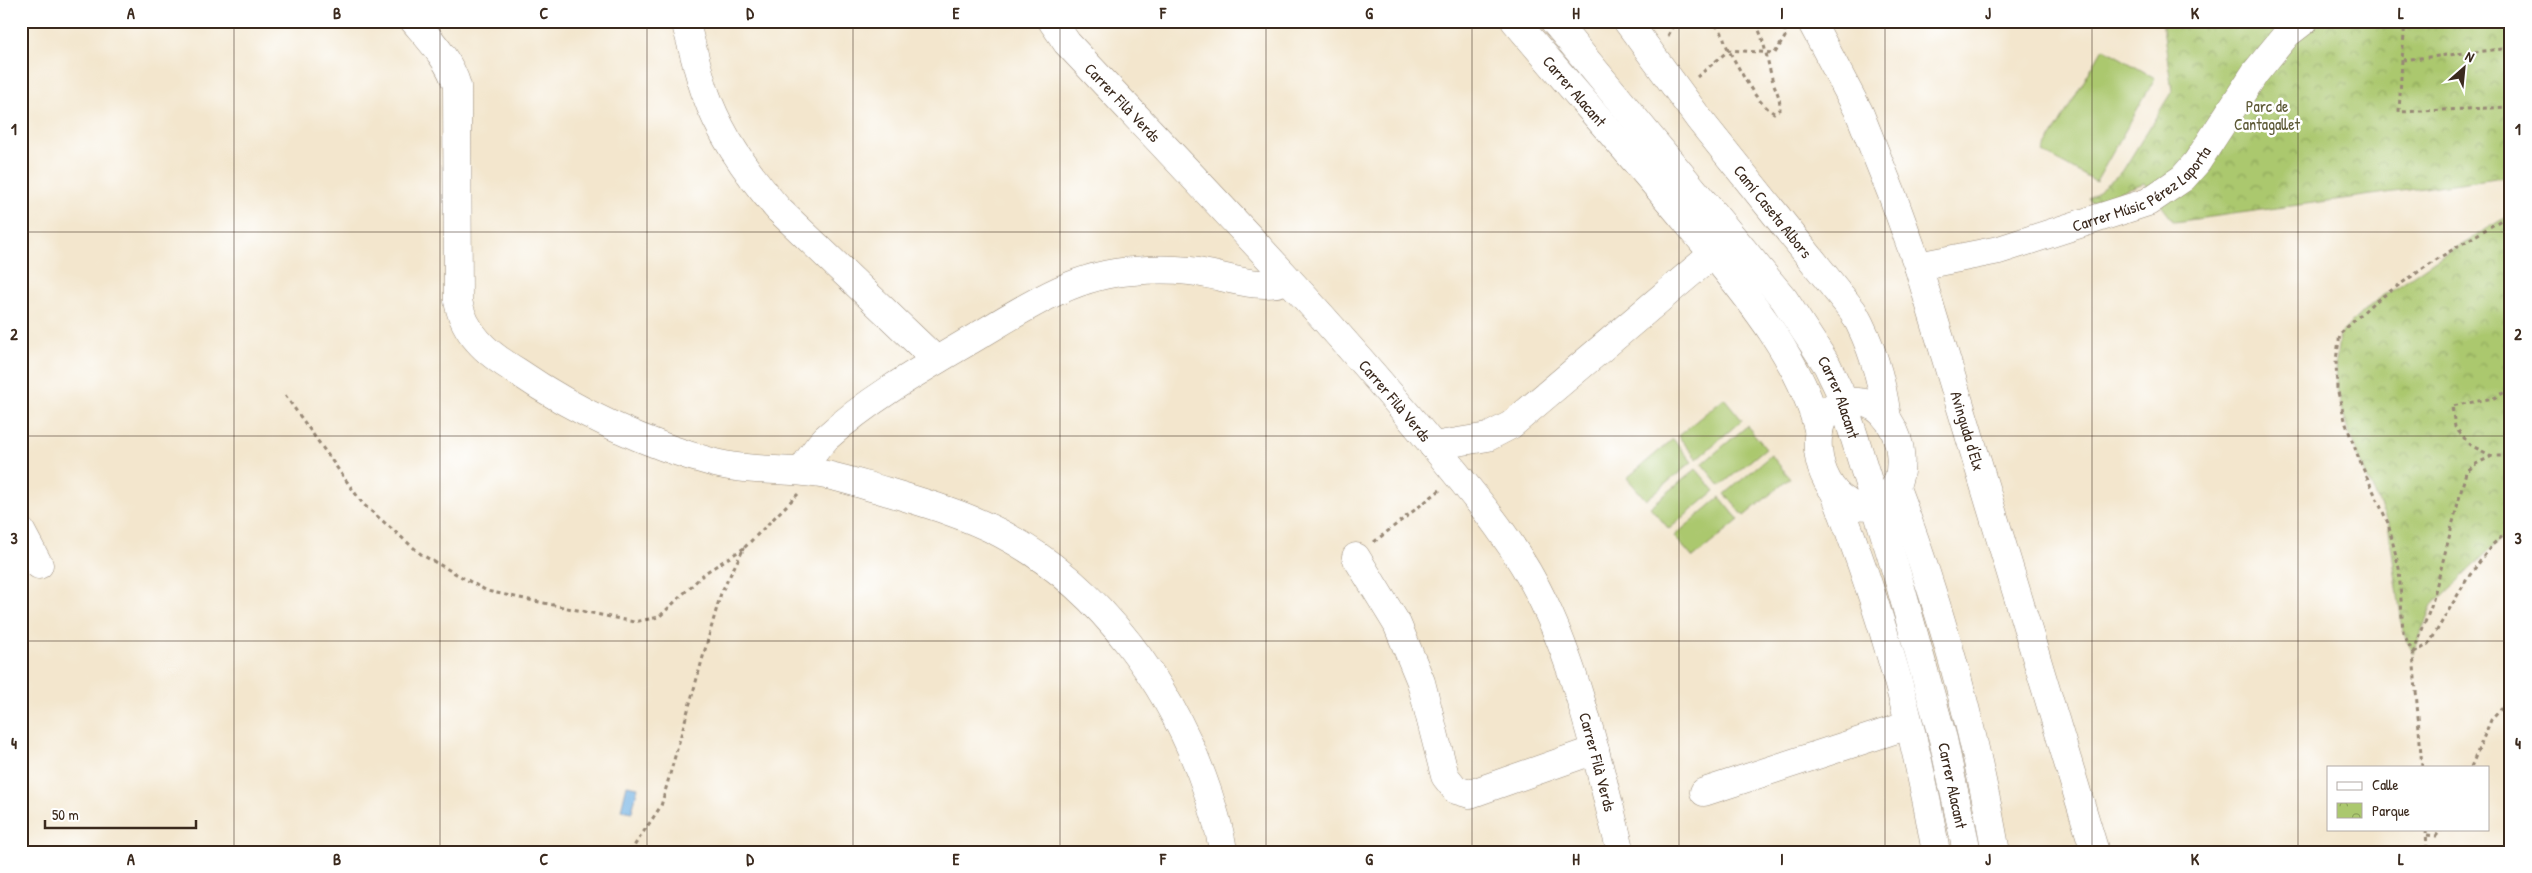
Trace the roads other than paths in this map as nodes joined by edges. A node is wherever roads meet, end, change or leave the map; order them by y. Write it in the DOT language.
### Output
graph roads {
  1 [pos="414,21"];
  2 [pos="685,21"];
  3 [pos="1052,21"];
  4 [pos="1515,21"];
  5 [pos="1554,21"];
  6 [pos="1627,21"];
  7 [pos="2304,21"];
  8 [pos="1798,24"];
  9 [pos="1713,254"];
  10 [pos="1918,266"];
  11 [pos="1287,280"];
  12 [pos="936,360"];
  13 [pos="1827,365"];
  14 [pos="1854,402"];
  15 [pos="1887,418"];
  16 [pos="1821,428"];
  17 [pos="1433,446"];
  18 [pos="802,471"];
  19 [pos="1896,488"];
  20 [pos="1854,501"];
  21 [pos="21,531"];
  22 [pos="1886,541"];
  23 [pos="1356,557"];
  24 [pos="39,566"];
  25 [pos="1909,725"];
  26 [pos="1595,750"];
  27 [pos="1704,792"];
  28 [pos="1224,852"];
  29 [pos="1621,852"];
  30 [pos="1936,852"];
  31 [pos="1967,852"];
  32 [pos="1996,852"];
  33 [pos="2095,852"];
  1 -- 18 [label="street"];
  2 -- 12 [label="street"];
  3 -- 11 [label="street, Carrer Filà Verds"];
  4 -- 9 [label="street, Carrer Alacant"];
  5 -- 13 [label="street, Carrer Alacant"];
  6 -- 15 [label="street, Camí Caseta Albors"];
  7 -- 10 [label="street, Carrer Músic Pérez Laporta"];
  8 -- 10 [label="street, Avinguda d'Elx"];
  9 -- 16 [label="street, Carrer Alacant"];
  9 -- 17 [label="street"];
  10 -- 33 [label="street, Avinguda d'Elx"];
  11 -- 12 [label="street"];
  11 -- 17 [label="street, Carrer Filà Verds"];
  12 -- 18 [label="street"];
  13 -- 14 [label="street, Carrer Alacant"];
  13 -- 16 [label="street"];
  14 -- 15 [label="street"];
  14 -- 16 [label="street"];
  14 -- 20 [label="street, Carrer Alacant"];
  15 -- 19 [label="street, Camí Caseta Albors"];
  16 -- 20 [label="street"];
  17 -- 26 [label="street, Carrer Filà Verds"];
  18 -- 28 [label="street"];
  19 -- 20 [label="street"];
  19 -- 22 [label="street, Camí Caseta Albors"];
  19 -- 32 [label="street, Carrer Alacant"];
  20 -- 22 [label="street, Carrer Alacant"];
  20 -- 25 [label="street, Carrer Alacant"];
  21 -- 24 [label="street"];
  22 -- 31 [label="street, Carrer Alacant"];
  23 -- 26 [label="street"];
  25 -- 27 [label="street"];
  25 -- 30 [label="street, Carrer Alacant"];
  26 -- 29 [label="street, Carrer Filà Verds"];
}
